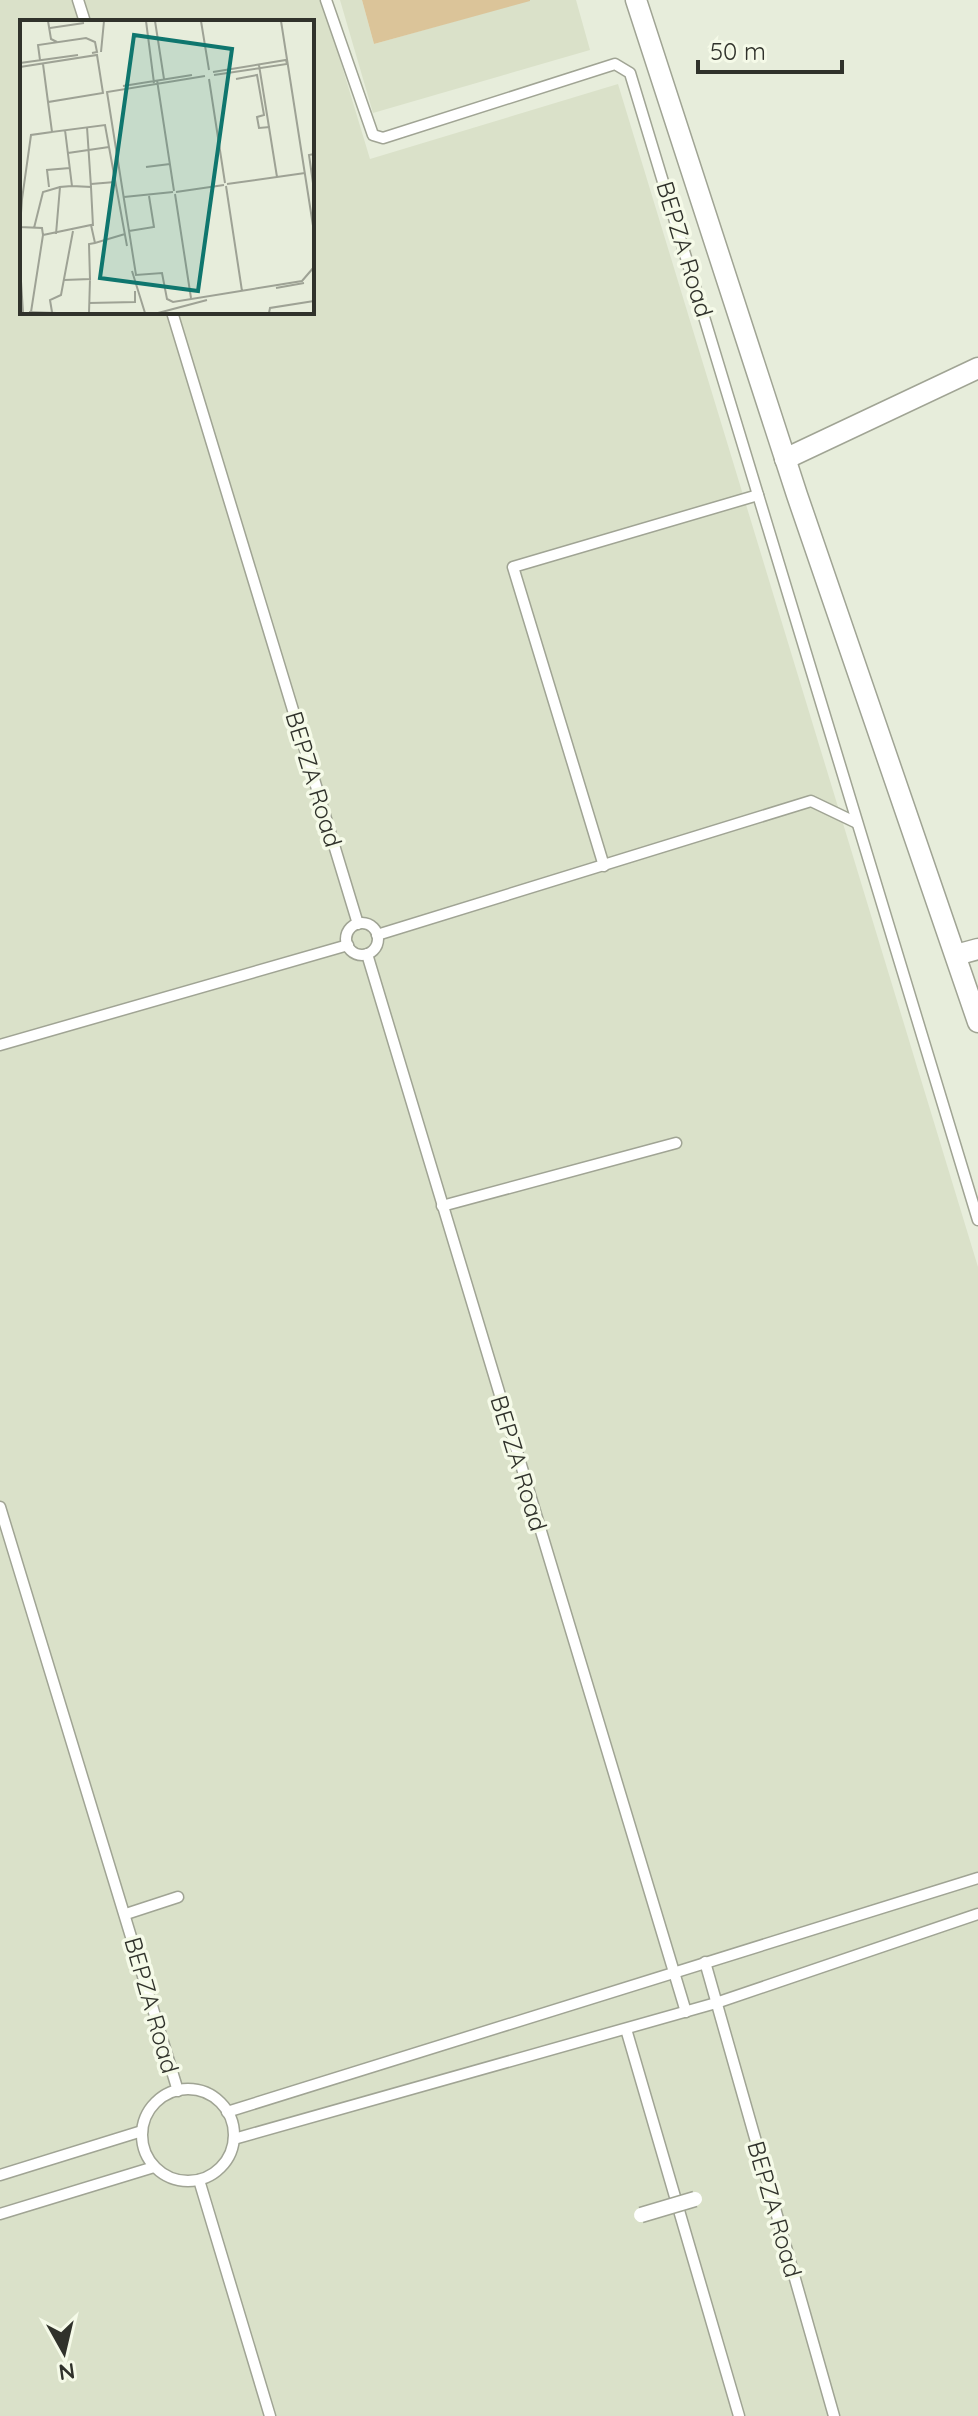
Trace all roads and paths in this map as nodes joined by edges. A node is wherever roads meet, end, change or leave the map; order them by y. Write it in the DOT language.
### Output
graph roads {
  1 [pos="78,0"];
  2 [pos="326,0"];
  3 [pos="636,0"];
  4 [pos="84,20"];
  5 [pos="173,314"];
  6 [pos="978,368"];
  7 [pos="785,459"];
  8 [pos="758,495"];
  9 [pos="857,823"];
  10 [pos="604,866"];
  11 [pos="358,924"];
  12 [pos="377,935"];
  13 [pos="348,945"];
  14 [pos="978,949"];
  15 [pos="367,954"];
  16 [pos="956,955"];
  17 [pos="978,1022"];
  18 [pos="0,1045"];
  19 [pos="676,1143"];
  20 [pos="442,1206"];
  21 [pos="978,1220"];
  22 [pos="0,1507"];
  23 [pos="978,1878"];
  24 [pos="178,1897"];
  25 [pos="126,1914"];
  26 [pos="978,1914"];
  27 [pos="705,1962"];
  28 [pos="674,1971"];
  29 [pos="716,2003"];
  30 [pos="686,2012"];
  31 [pos="626,2029"];
  32 [pos="178,2091"];
  33 [pos="227,2112"];
  34 [pos="142,2131"];
  35 [pos="234,2139"];
  36 [pos="154,2167"];
  37 [pos="0,2175"];
  38 [pos="199,2180"];
  39 [pos="695,2199"];
  40 [pos="0,2214"];
  41 [pos="641,2215"];
  42 [pos="270,2416"];
  43 [pos="739,2416"];
  44 [pos="834,2416"];
  1 -- 4 [label="lane"];
  2 -- 8 [label="lane, BEPZA Road"];
  3 -- 7 [label="street"];
  5 -- 11 [label="lane, BEPZA Road"];
  6 -- 7 [label="street"];
  7 -- 16 [label="street"];
  8 -- 9 [label="lane, BEPZA Road"];
  8 -- 10 [label="lane"];
  9 -- 10 [label="lane"];
  9 -- 21 [label="lane, BEPZA Road"];
  10 -- 12 [label="lane"];
  11 -- 12 [label="lane"];
  11 -- 13 [label="lane"];
  12 -- 15 [label="lane"];
  13 -- 15 [label="lane"];
  13 -- 18 [label="lane"];
  14 -- 16 [label="street"];
  15 -- 20 [label="lane, BEPZA Road"];
  16 -- 17 [label="street"];
  19 -- 20 [label="lane"];
  20 -- 28 [label="lane, BEPZA Road"];
  22 -- 25 [label="lane, BEPZA Road"];
  23 -- 27 [label="lane"];
  24 -- 25 [label="lane"];
  25 -- 32 [label="lane, BEPZA Road"];
  26 -- 29 [label="lane"];
  27 -- 28 [label="lane"];
  27 -- 29 [label="lane, BEPZA Road"];
  28 -- 30 [label="lane, BEPZA Road"];
  28 -- 33 [label="lane"];
  29 -- 30 [label="lane"];
  29 -- 44 [label="lane, BEPZA Road"];
  30 -- 31 [label="lane"];
  31 -- 35 [label="lane"];
  31 -- 43 [label="lane"];
  32 -- 33 [label="lane"];
  32 -- 34 [label="lane"];
  33 -- 35 [label="lane"];
  34 -- 36 [label="lane"];
  34 -- 37 [label="lane"];
  35 -- 38 [label="lane"];
  36 -- 38 [label="lane"];
  36 -- 40 [label="lane"];
  38 -- 42 [label="lane"];
  39 -- 41 [label="street, bridge"];
}
